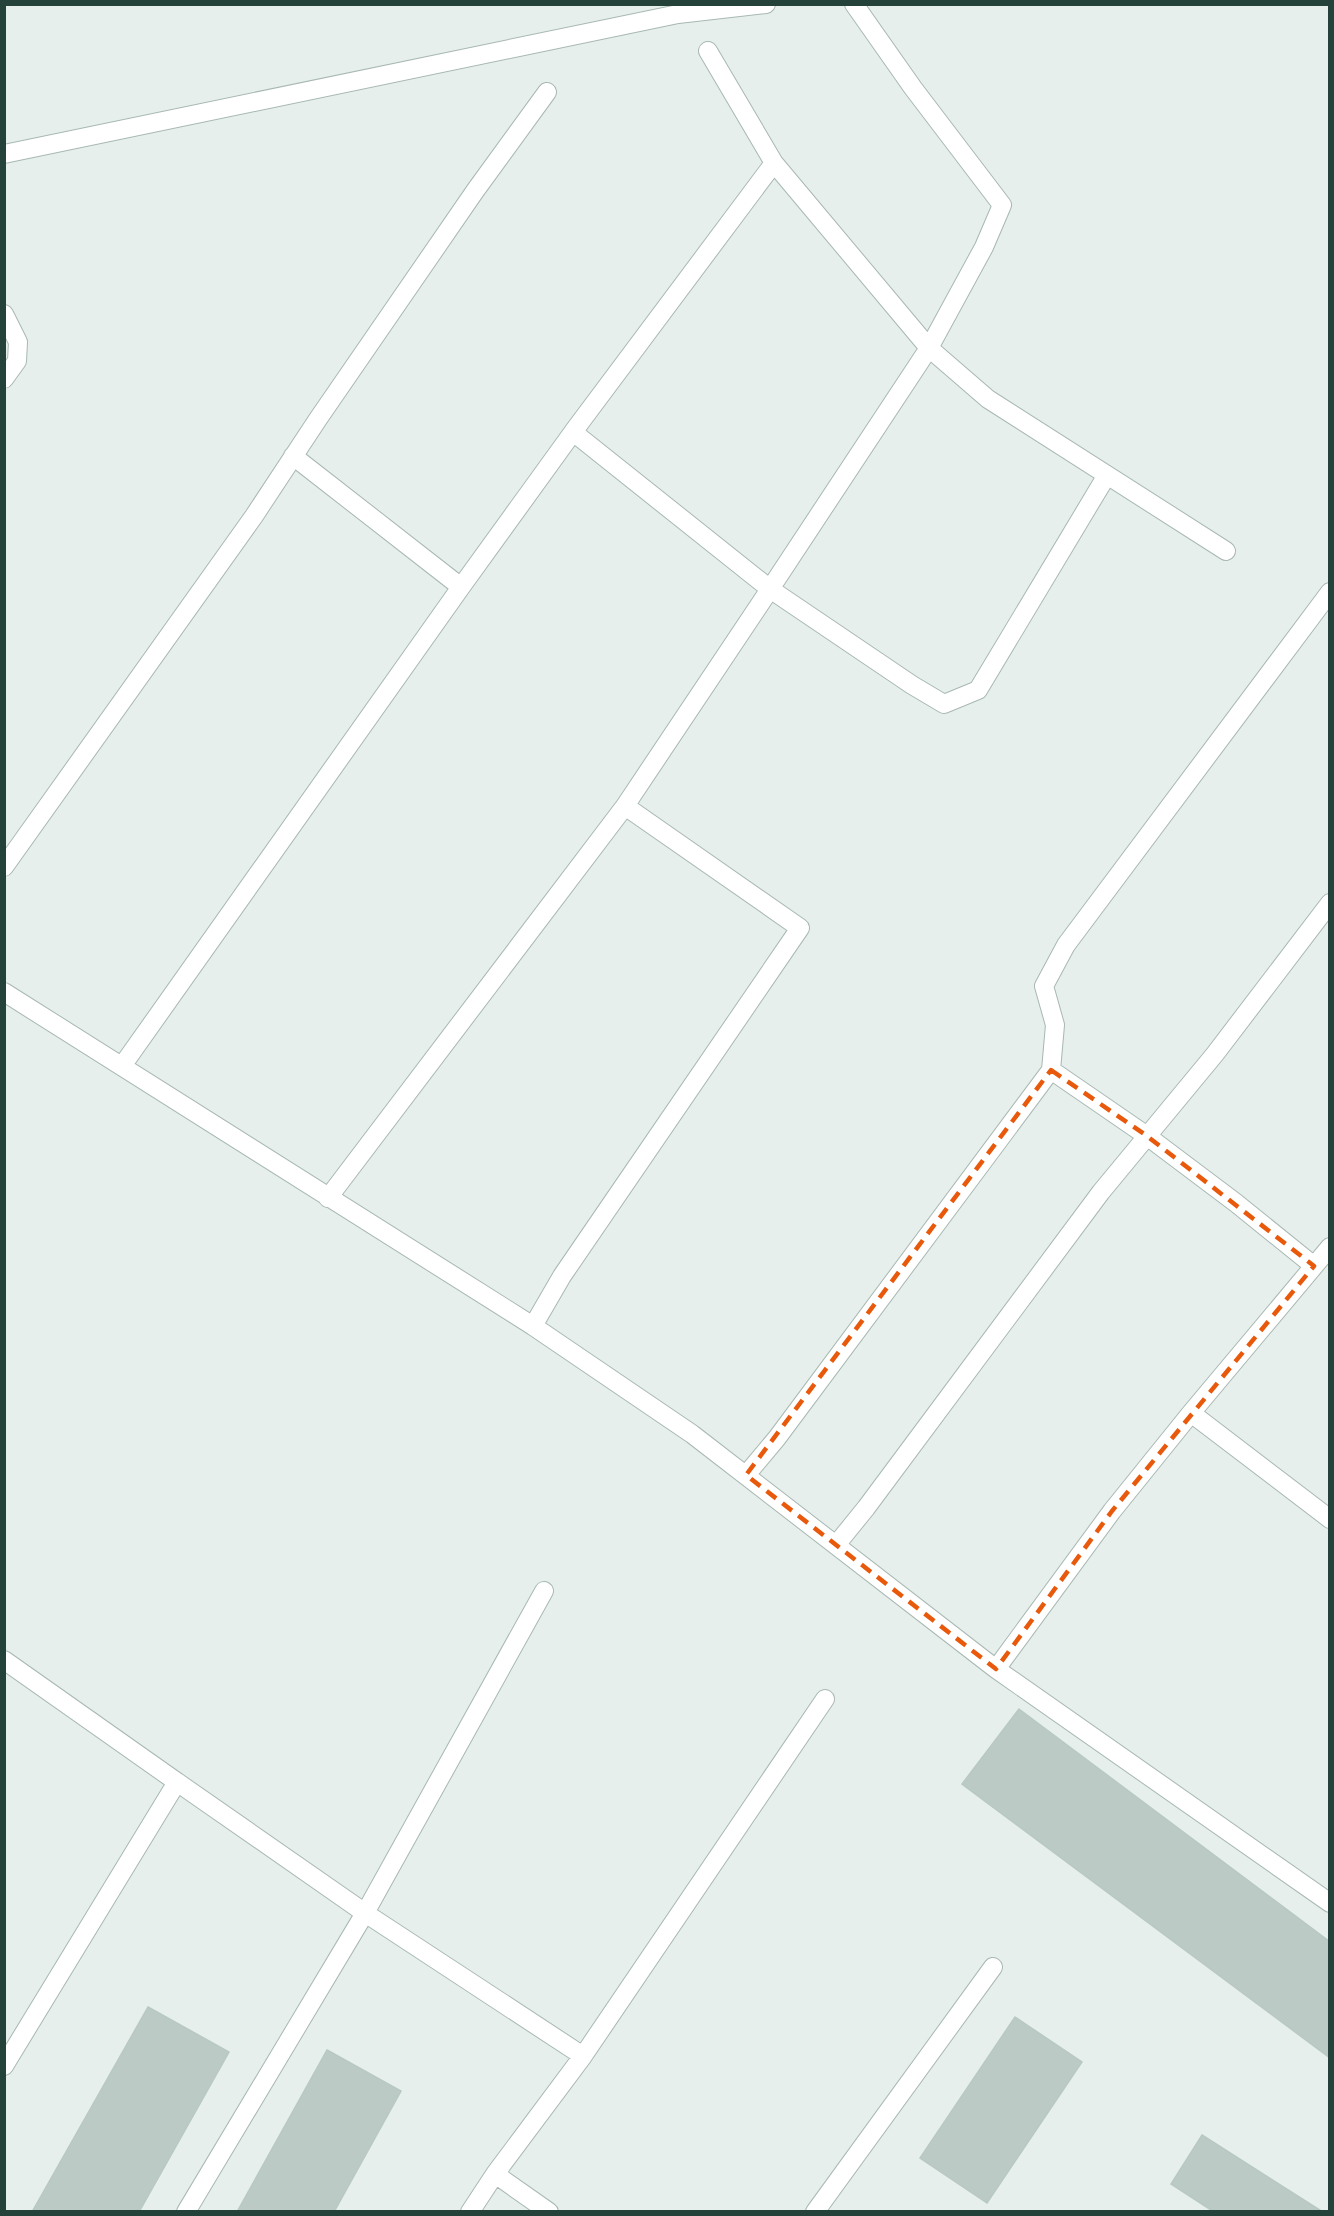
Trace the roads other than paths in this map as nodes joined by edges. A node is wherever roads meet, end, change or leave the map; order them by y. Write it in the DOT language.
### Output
graph roads {
  1 [pos="766,4"];
  2 [pos="854,4"];
  3 [pos="708,51"];
  4 [pos="547,92"];
  5 [pos="4,154"];
  6 [pos="774,163"];
  7 [pos="4,314"];
  8 [pos="929,348"];
  9 [pos="4,378"];
  10 [pos="573,432"];
  11 [pos="293,456"];
  12 [pos="1107,475"];
  13 [pos="1226,551"];
  14 [pos="461,586"];
  15 [pos="770,589"];
  16 [pos="1329,592"];
  17 [pos="625,806"];
  18 [pos="4,867"];
  19 [pos="1329,903"];
  20 [pos="4,992"];
  21 [pos="122,1066"];
  22 [pos="1051,1070"];
  23 [pos="1147,1136"];
  24 [pos="328,1198"];
  25 [pos="1329,1247"];
  26 [pos="1314,1266"];
  27 [pos="533,1326"];
  28 [pos="1191,1413"];
  29 [pos="746,1476"];
  30 [pos="1329,1519"];
  31 [pos="836,1545"];
  32 [pos="544,1591"];
  33 [pos="4,1660"];
  34 [pos="996,1669"];
  35 [pos="825,1699"];
  36 [pos="177,1782"];
  37 [pos="1329,1903"];
  38 [pos="365,1913"];
  39 [pos="993,1967"];
  40 [pos="583,2056"];
  41 [pos="4,2066"];
  42 [pos="495,2174"];
  43 [pos="186,2211"];
  44 [pos="470,2211"];
  45 [pos="549,2211"];
  46 [pos="815,2211"];
  1 -- 5 [label="street"];
  2 -- 8 [label="street"];
  3 -- 6 [label="street"];
  4 -- 11 [label="street"];
  6 -- 8 [label="street"];
  6 -- 10 [label="street"];
  7 -- 9 [label="street"];
  8 -- 12 [label="street"];
  8 -- 15 [label="street"];
  10 -- 14 [label="street"];
  10 -- 15 [label="street"];
  11 -- 14 [label="street"];
  11 -- 18 [label="street"];
  12 -- 13 [label="street"];
  12 -- 15 [label="street"];
  14 -- 21 [label="street"];
  15 -- 17 [label="street"];
  16 -- 22 [label="street"];
  17 -- 24 [label="street"];
  17 -- 27 [label="street"];
  19 -- 23 [label="street"];
  20 -- 21 [label="street"];
  21 -- 24 [label="street"];
  22 -- 23 [label="street"];
  22 -- 29 [label="street"];
  23 -- 26 [label="street"];
  23 -- 31 [label="street"];
  24 -- 27 [label="street"];
  25 -- 26 [label="street"];
  26 -- 28 [label="street"];
  27 -- 29 [label="street"];
  28 -- 30 [label="street"];
  28 -- 34 [label="street"];
  29 -- 31 [label="street"];
  31 -- 34 [label="street"];
  32 -- 38 [label="street"];
  33 -- 36 [label="street"];
  34 -- 37 [label="street"];
  35 -- 40 [label="street"];
  36 -- 38 [label="street"];
  36 -- 41 [label="street"];
  38 -- 40 [label="street"];
  38 -- 43 [label="street"];
  39 -- 46 [label="street"];
  40 -- 42 [label="street"];
  42 -- 44 [label="street"];
  42 -- 45 [label="street"];
}
